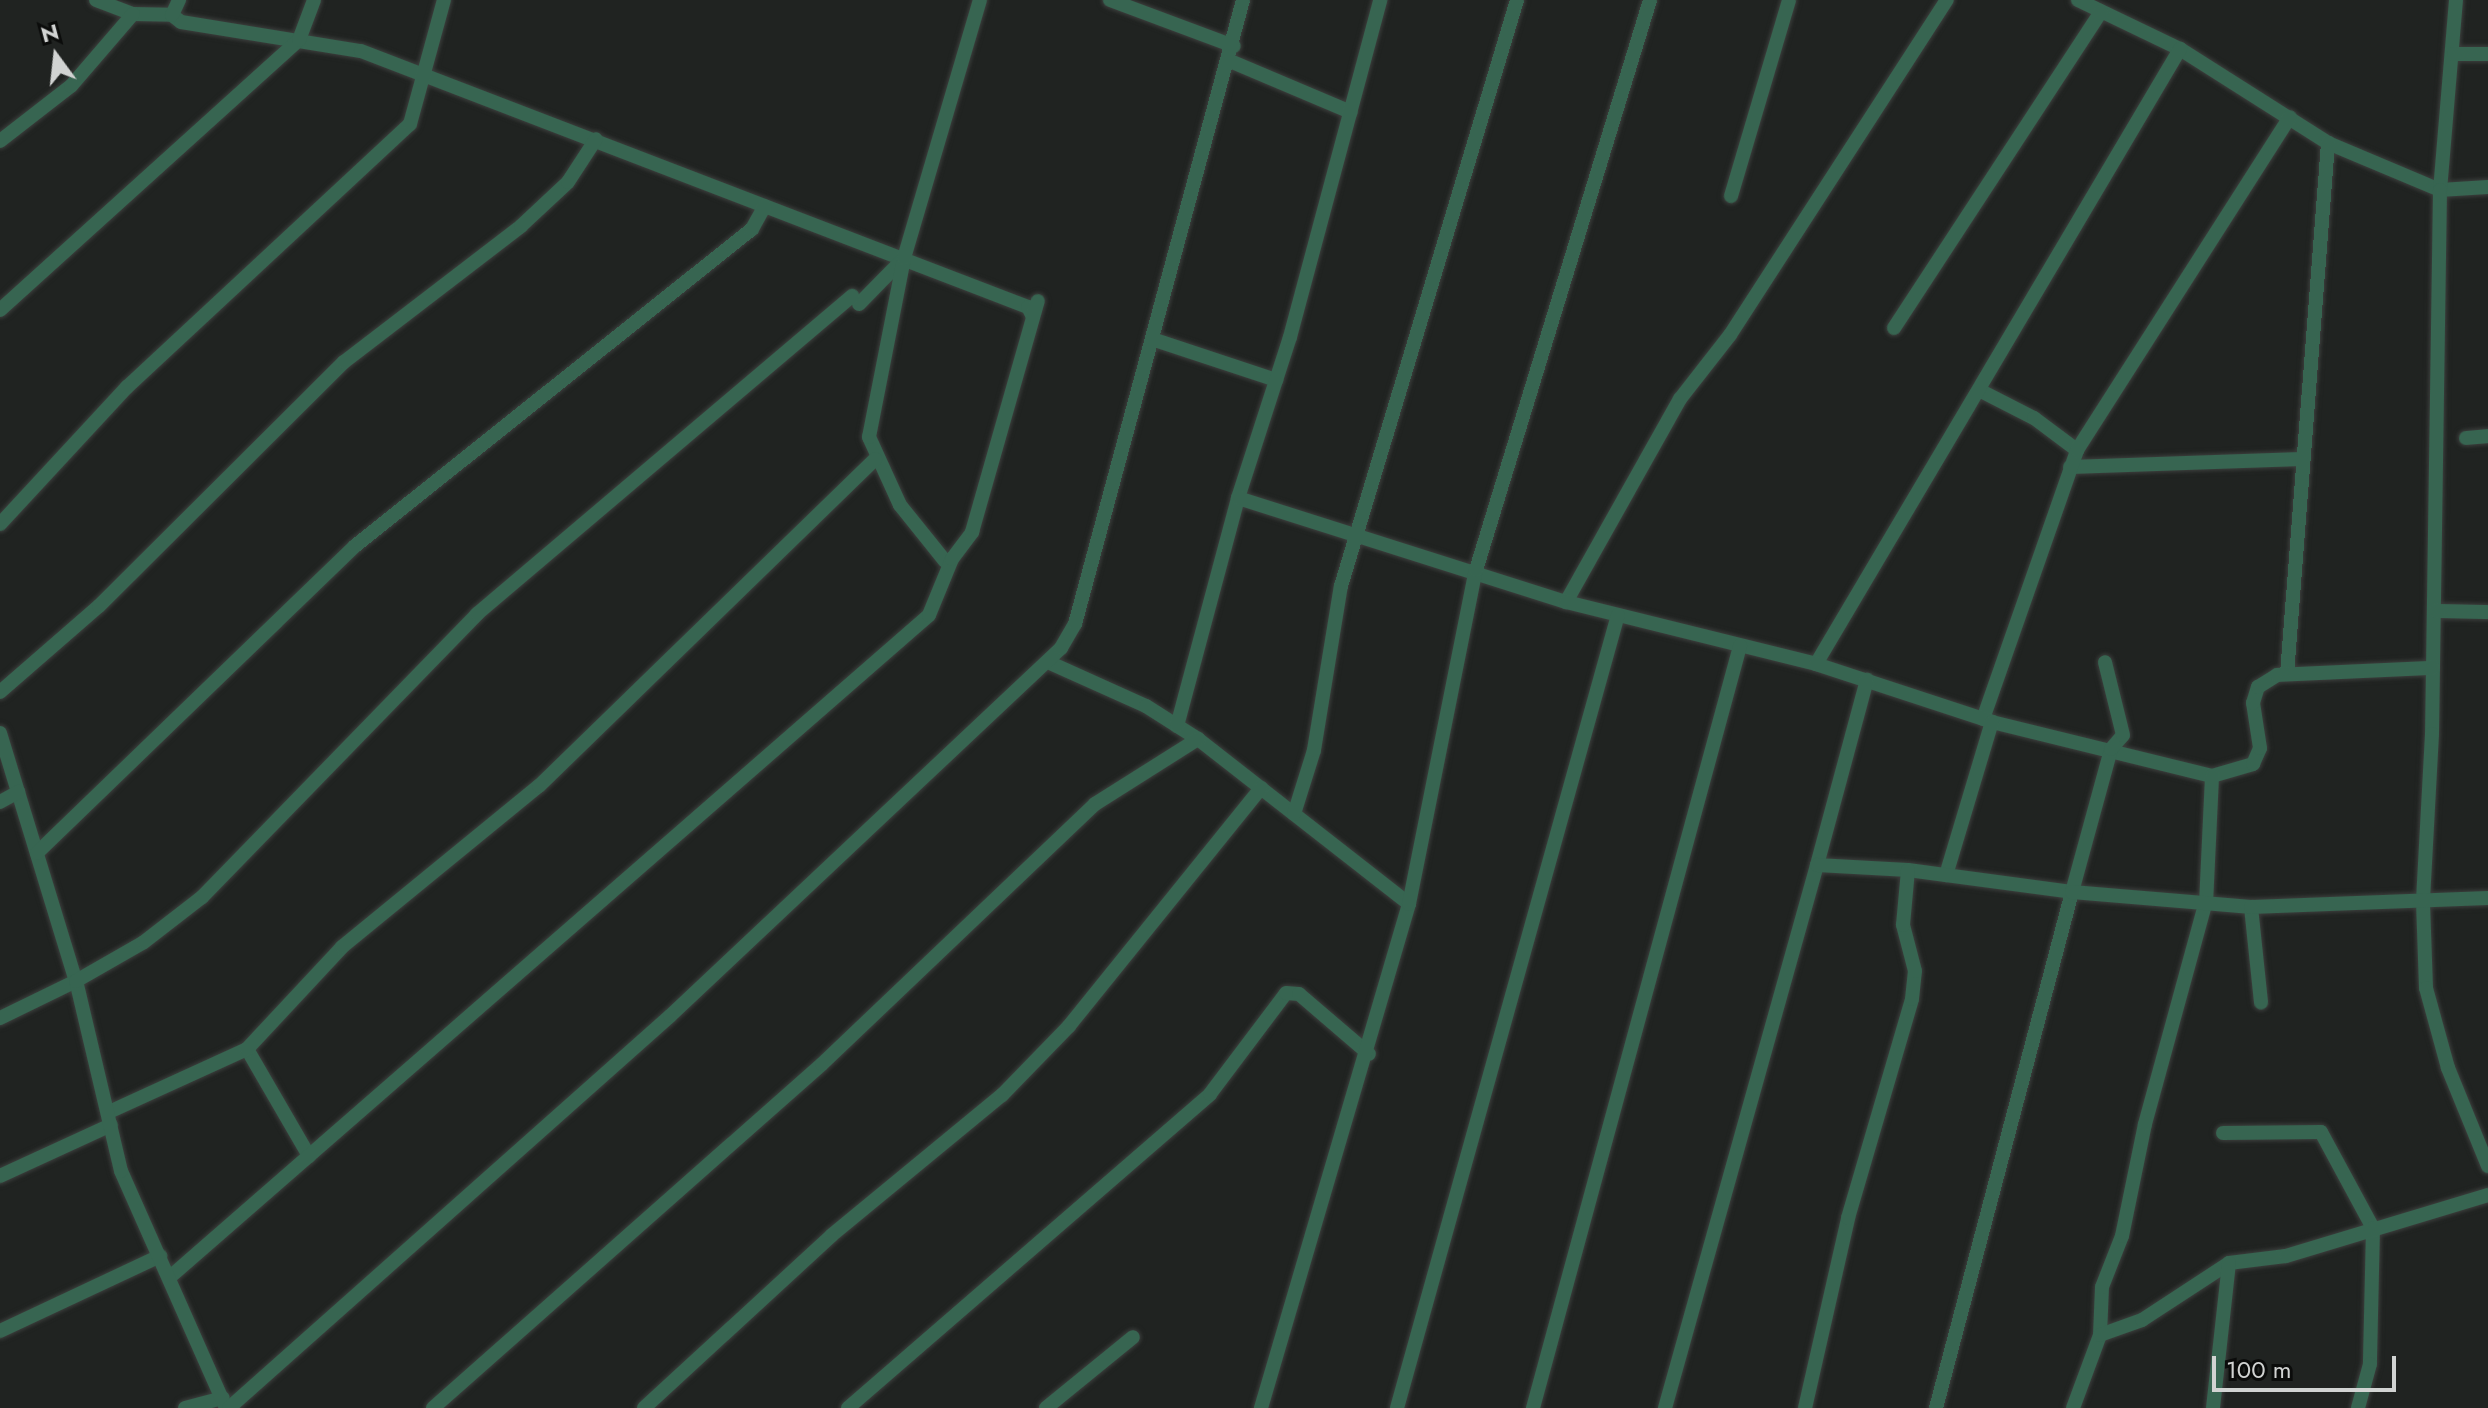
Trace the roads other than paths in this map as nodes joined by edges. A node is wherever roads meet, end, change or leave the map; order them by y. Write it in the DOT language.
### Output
graph roads {
  1 [pos="96,0"];
  2 [pos="179,0"];
  3 [pos="314,0"];
  4 [pos="444,0"];
  5 [pos="980,0"];
  6 [pos="1110,0"];
  7 [pos="1243,0"];
  8 [pos="1380,0"];
  9 [pos="1517,0"];
  10 [pos="1650,0"];
  11 [pos="1789,0"];
  12 [pos="1947,0"];
  13 [pos="2078,0"];
  14 [pos="2456,0"];
  15 [pos="2101,12"];
  16 [pos="133,14"];
  17 [pos="172,15"];
  18 [pos="299,40"];
  19 [pos="2180,49"];
  20 [pos="1232,53"];
  21 [pos="2454,54"];
  22 [pos="2488,54"];
  23 [pos="425,81"];
  24 [pos="1351,112"];
  25 [pos="2290,117"];
  26 [pos="596,139"];
  27 [pos="0,141"];
  28 [pos="2328,143"];
  29 [pos="2488,187"];
  30 [pos="2440,190"];
  31 [pos="1731,196"];
  32 [pos="765,206"];
  33 [pos="904,258"];
  34 [pos="1038,301"];
  35 [pos="0,310"];
  36 [pos="1033,317"];
  37 [pos="1894,328"];
  38 [pos="1152,339"];
  39 [pos="1276,380"];
  40 [pos="1979,390"];
  41 [pos="2488,436"];
  42 [pos="2466,438"];
  43 [pos="2077,450"];
  44 [pos="875,459"];
  45 [pos="2302,459"];
  46 [pos="2070,467"];
  47 [pos="1238,498"];
  48 [pos="0,524"];
  49 [pos="1359,532"];
  50 [pos="952,559"];
  51 [pos="1476,570"];
  52 [pos="1566,602"];
  53 [pos="2435,611"];
  54 [pos="2488,612"];
  55 [pos="1618,615"];
  56 [pos="1740,646"];
  57 [pos="1048,662"];
  58 [pos="2105,662"];
  59 [pos="1816,664"];
  60 [pos="2433,668"];
  61 [pos="2287,674"];
  62 [pos="1867,680"];
  63 [pos="0,692"];
  64 [pos="1987,720"];
  65 [pos="1177,726"];
  66 [pos="0,733"];
  67 [pos="1198,739"];
  68 [pos="2111,749"];
  69 [pos="2212,776"];
  70 [pos="1261,788"];
  71 [pos="18,792"];
  72 [pos="0,802"];
  73 [pos="1294,814"];
  74 [pos="37,853"];
  75 [pos="1817,865"];
  76 [pos="1908,870"];
  77 [pos="1946,875"];
  78 [pos="2072,892"];
  79 [pos="2488,898"];
  80 [pos="2423,902"];
  81 [pos="1409,904"];
  82 [pos="2205,904"];
  83 [pos="2251,907"];
  84 [pos="76,981"];
  85 [pos="2261,1002"];
  86 [pos="0,1018"];
  87 [pos="247,1049"];
  88 [pos="1369,1054"];
  89 [pos="110,1118"];
  90 [pos="2223,1133"];
  91 [pos="309,1156"];
  92 [pos="2488,1166"];
  93 [pos="0,1176"];
  94 [pos="2488,1195"];
  95 [pos="2373,1228"];
  96 [pos="160,1256"];
  97 [pos="2229,1263"];
  98 [pos="170,1277"];
  99 [pos="0,1331"];
  100 [pos="2100,1335"];
  101 [pos="1133,1337"];
  102 [pos="226,1405"];
  103 [pos="185,1408"];
  104 [pos="433,1408"];
  105 [pos="644,1408"];
  106 [pos="848,1408"];
  107 [pos="1046,1408"];
  108 [pos="1261,1408"];
  109 [pos="1397,1408"];
  110 [pos="1533,1408"];
  111 [pos="1665,1408"];
  112 [pos="1805,1408"];
  113 [pos="1936,1408"];
  114 [pos="2073,1408"];
  115 [pos="2213,1408"];
  116 [pos="2358,1408"];
  1 -- 16 [label="street"];
  2 -- 17 [label="street"];
  3 -- 18 [label="street"];
  4 -- 23 [label="street"];
  5 -- 33 [label="street"];
  6 -- 20 [label="street"];
  7 -- 20 [label="street"];
  8 -- 24 [label="street"];
  9 -- 49 [label="street"];
  10 -- 51 [label="street"];
  11 -- 31 [label="street"];
  12 -- 52 [label="street"];
  13 -- 15 [label="street"];
  14 -- 21 [label="street"];
  15 -- 19 [label="street"];
  15 -- 37 [label="street"];
  16 -- 17 [label="street"];
  16 -- 27 [label="street"];
  17 -- 18 [label="street"];
  18 -- 23 [label="street"];
  18 -- 35 [label="street"];
  19 -- 25 [label="street"];
  19 -- 40 [label="street"];
  20 -- 24 [label="street"];
  20 -- 38 [label="street"];
  21 -- 22 [label="street"];
  21 -- 30 [label="street"];
  23 -- 26 [label="street"];
  23 -- 48 [label="street"];
  24 -- 39 [label="street"];
  25 -- 28 [label="street"];
  25 -- 43 [label="street"];
  26 -- 32 [label="street"];
  26 -- 63 [label="street"];
  28 -- 30 [label="street"];
  28 -- 45 [label="street"];
  29 -- 30 [label="street"];
  30 -- 53 [label="street"];
  32 -- 33 [label="street"];
  32 -- 74 [label="street"];
  33 -- 36 [label="street"];
  33 -- 44 [label="street"];
  33 -- 84 [label="street"];
  34 -- 36 [label="street"];
  36 -- 50 [label="street"];
  38 -- 39 [label="street"];
  38 -- 57 [label="street"];
  39 -- 47 [label="street"];
  40 -- 43 [label="street"];
  40 -- 59 [label="street"];
  41 -- 42 [label="street"];
  43 -- 46 [label="street"];
  44 -- 50 [label="street"];
  44 -- 87 [label="street"];
  45 -- 46 [label="street"];
  45 -- 61 [label="street"];
  46 -- 64 [label="street"];
  47 -- 49 [label="street"];
  47 -- 65 [label="street"];
  49 -- 51 [label="street"];
  49 -- 73 [label="street"];
  50 -- 91 [label="street"];
  51 -- 52 [label="street"];
  51 -- 81 [label="street"];
  52 -- 55 [label="street"];
  53 -- 54 [label="street"];
  53 -- 60 [label="street"];
  55 -- 56 [label="street"];
  55 -- 109 [label="street"];
  56 -- 59 [label="street"];
  56 -- 110 [label="street"];
  57 -- 65 [label="street"];
  57 -- 102 [label="street"];
  58 -- 68 [label="street"];
  59 -- 62 [label="street"];
  60 -- 61 [label="street"];
  60 -- 80 [label="street"];
  61 -- 69 [label="street"];
  62 -- 64 [label="street"];
  62 -- 75 [label="street"];
  64 -- 68 [label="street"];
  64 -- 77 [label="street"];
  65 -- 67 [label="street"];
  66 -- 71 [label="street"];
  67 -- 70 [label="street"];
  67 -- 104 [label="street"];
  68 -- 69 [label="street"];
  68 -- 78 [label="street"];
  69 -- 82 [label="street"];
  70 -- 73 [label="street"];
  70 -- 105 [label="street"];
  71 -- 72 [label="street"];
  71 -- 74 [label="street"];
  73 -- 81 [label="street"];
  74 -- 84 [label="street"];
  75 -- 76 [label="street"];
  75 -- 111 [label="street"];
  76 -- 77 [label="street"];
  76 -- 112 [label="street"];
  77 -- 78 [label="street"];
  78 -- 82 [label="street"];
  78 -- 113 [label="street"];
  79 -- 80 [label="street"];
  80 -- 83 [label="street"];
  80 -- 92 [label="street"];
  81 -- 88 [label="street"];
  82 -- 83 [label="street"];
  82 -- 100 [label="street"];
  83 -- 85 [label="street"];
  84 -- 86 [label="street"];
  84 -- 89 [label="street"];
  87 -- 89 [label="street"];
  87 -- 91 [label="street"];
  88 -- 106 [label="street"];
  88 -- 108 [label="street"];
  89 -- 93 [label="street"];
  89 -- 96 [label="street"];
  90 -- 95 [label="street"];
  91 -- 98 [label="street"];
  94 -- 95 [label="street"];
  95 -- 97 [label="street"];
  95 -- 116 [label="street"];
  96 -- 98 [label="street"];
  96 -- 99 [label="street"];
  97 -- 100 [label="street"];
  97 -- 115 [label="street"];
  98 -- 102 [label="street"];
  100 -- 114 [label="street"];
  101 -- 107 [label="street"];
  102 -- 103 [label="street"];
}
